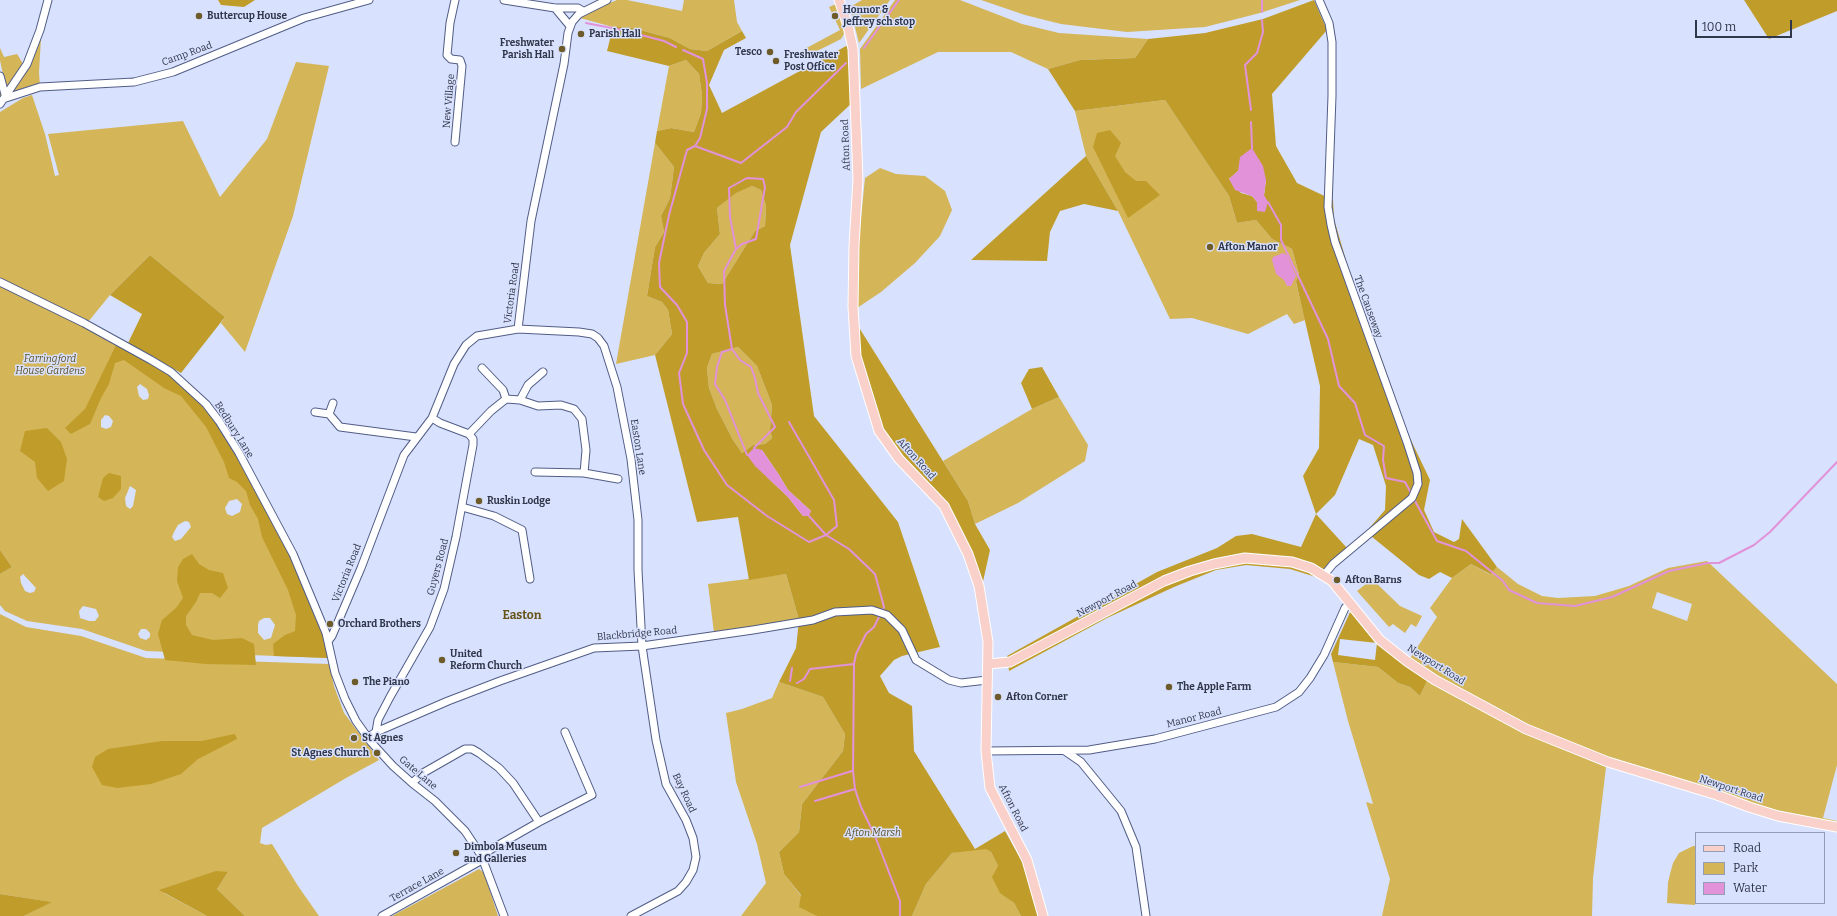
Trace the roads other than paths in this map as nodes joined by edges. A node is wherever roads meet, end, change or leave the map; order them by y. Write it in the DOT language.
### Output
graph roads {
  1 [pos="48,0"];
  2 [pos="369,0"];
  3 [pos="456,0"];
  4 [pos="504,0"];
  5 [pos="607,0"];
  6 [pos="839,0"];
  7 [pos="1318,0"];
  8 [pos="555,8"];
  9 [pos="585,10"];
  10 [pos="570,26"];
  11 [pos="0,76"];
  12 [pos="6,98"];
  13 [pos="0,104"];
  14 [pos="455,142"];
  15 [pos="0,282"];
  16 [pos="518,329"];
  17 [pos="482,368"];
  18 [pos="543,372"];
  19 [pos="506,399"];
  20 [pos="520,400"];
  21 [pos="333,403"];
  22 [pos="315,412"];
  23 [pos="329,414"];
  24 [pos="432,418"];
  25 [pos="469,434"];
  26 [pos="416,437"];
  27 [pos="535,472"];
  28 [pos="584,473"];
  29 [pos="618,479"];
  30 [pos="462,507"];
  31 [pos="1324,576"];
  32 [pos="530,579"];
  33 [pos="1350,602"];
  34 [pos="328,640"];
  35 [pos="642,646"];
  36 [pos="988,664"];
  37 [pos="987,680"];
  38 [pos="376,732"];
  39 [pos="565,732"];
  40 [pos="367,738"];
  41 [pos="1089,750"];
  42 [pos="1065,751"];
  43 [pos="986,752"];
  44 [pos="1081,762"];
  45 [pos="412,783"];
  46 [pos="539,822"];
  47 [pos="1837,827"];
  48 [pos="482,858"];
  49 [pos="382,916"];
  50 [pos="504,916"];
  51 [pos="631,916"];
  52 [pos="1043,916"];
  53 [pos="1146,916"];
  1 -- 12 [label="street"];
  2 -- 12 [label="street, Camp Road"];
  3 -- 14 [label="street, New Village"];
  4 -- 8 [label="street"];
  5 -- 9 [label="street"];
  6 -- 36 [label="main road, Afton Road"];
  7 -- 31 [label="street, The Causeway"];
  8 -- 9 [label="street"];
  8 -- 10 [label="street"];
  9 -- 10 [label="street, Victoria Road"];
  10 -- 16 [label="street, Victoria Road"];
  11 -- 12 [label="street"];
  12 -- 13 [label="street"];
  15 -- 34 [label="street, Bedbury Lane"];
  16 -- 24 [label="street, Victoria Road"];
  16 -- 35 [label="street, Easton Lane"];
  17 -- 19 [label="street"];
  18 -- 20 [label="street"];
  19 -- 20 [label="street"];
  19 -- 25 [label="street"];
  20 -- 28 [label="street"];
  21 -- 23 [label="street"];
  22 -- 23 [label="street"];
  23 -- 26 [label="street"];
  24 -- 25 [label="street"];
  24 -- 26 [label="street, Victoria Road"];
  25 -- 30 [label="street, Guyers Road"];
  26 -- 34 [label="street, Victoria Road"];
  27 -- 28 [label="street"];
  28 -- 29 [label="street"];
  30 -- 32 [label="street"];
  30 -- 38 [label="street, Guyers Road"];
  31 -- 33 [label="main road, Newport Road"];
  31 -- 36 [label="main road, Newport Road"];
  33 -- 41 [label="street, Manor Road"];
  33 -- 47 [label="main road, Newport Road"];
  34 -- 40 [label="street, Gate Lane"];
  35 -- 37 [label="street, Blackbridge Road"];
  35 -- 38 [label="street, Blackbridge Road"];
  35 -- 51 [label="street, Bay Road"];
  36 -- 37 [label="main road, Afton Road"];
  37 -- 43 [label="main road, Afton Road"];
  38 -- 40 [label="street, Blackbridge Road"];
  39 -- 46 [label="street, Terrace Lane"];
  40 -- 45 [label="street, Gate Lane"];
  41 -- 42 [label="street, Manor Road"];
  41 -- 44 [label="street"];
  42 -- 43 [label="street, Manor Road"];
  42 -- 44 [label="street"];
  43 -- 52 [label="main road, Afton Road"];
  44 -- 53 [label="street"];
  45 -- 46 [label="street"];
  45 -- 48 [label="street, Gate Lane"];
  46 -- 48 [label="street, Terrace Lane"];
  48 -- 49 [label="street, Terrace Lane"];
  48 -- 50 [label="street, Gate Lane"];
}
